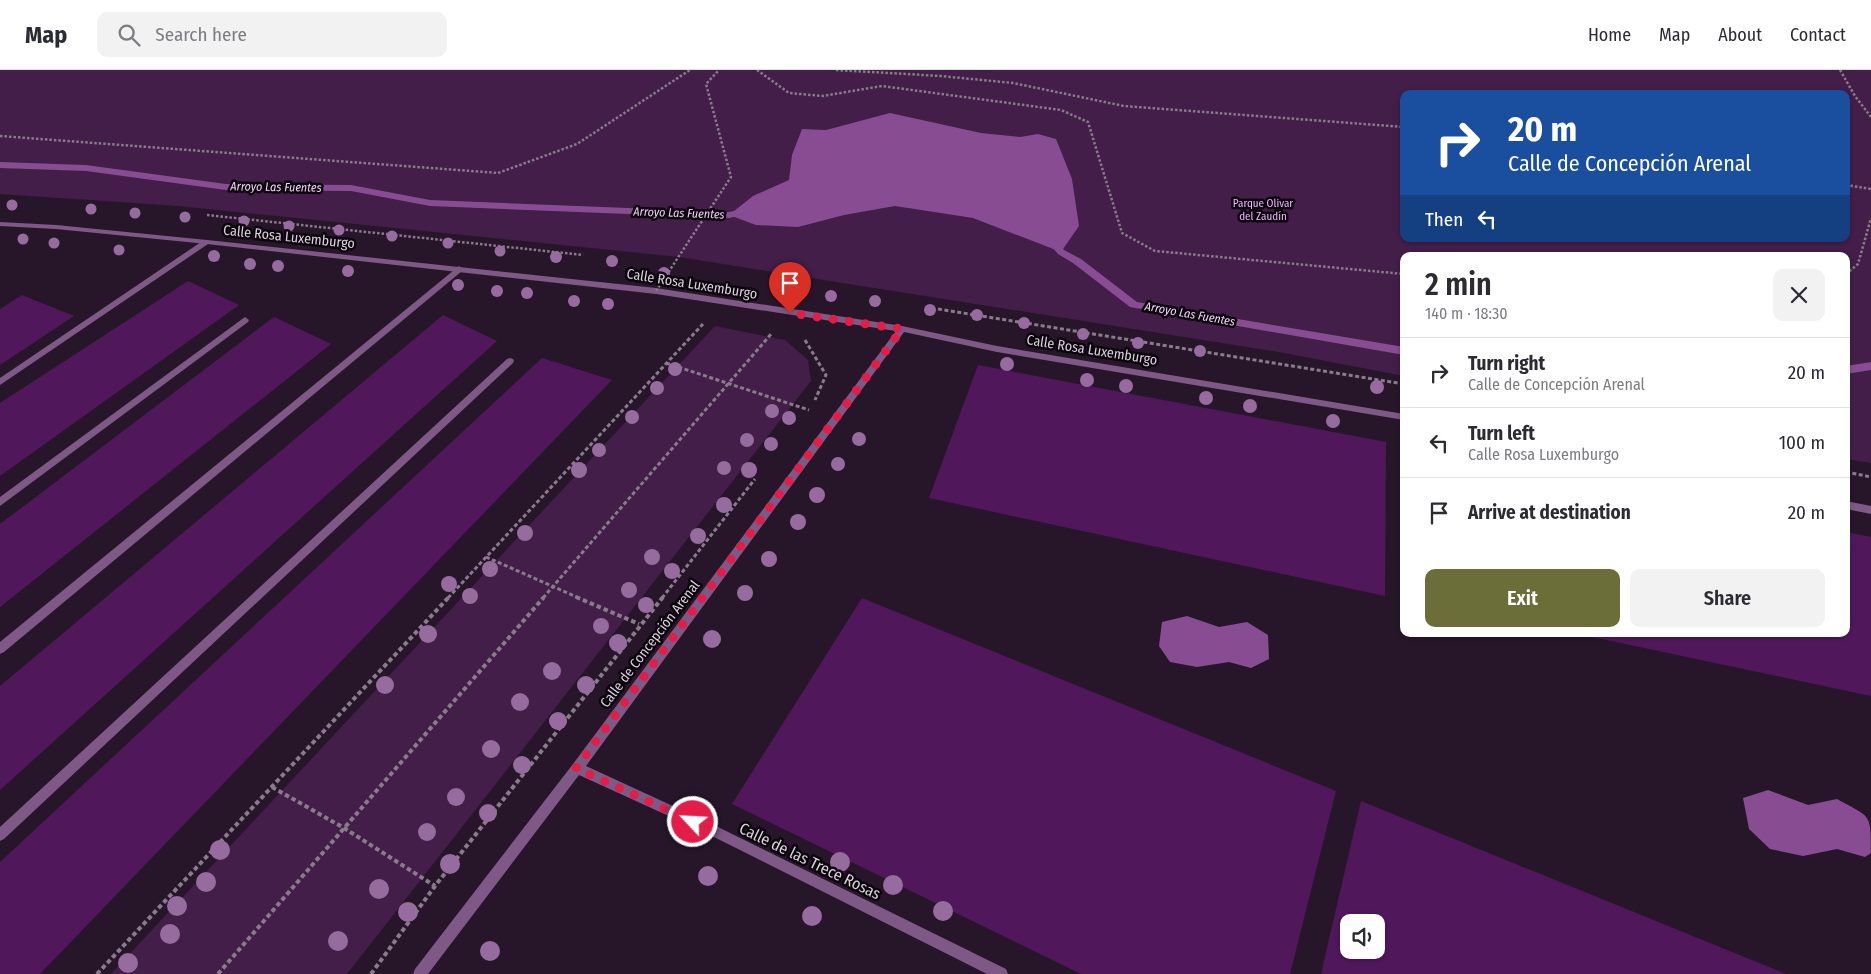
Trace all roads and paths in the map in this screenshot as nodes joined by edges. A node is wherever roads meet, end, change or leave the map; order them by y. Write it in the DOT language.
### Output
graph roads {
  1 [pos="690,70"];
  2 [pos="719,70"];
  3 [pos="757,70"];
  4 [pos="836,70"];
  5 [pos="1840,70"];
  6 [pos="1871,117"];
  7 [pos="1400,126"];
  8 [pos="0,136"];
  9 [pos="1850,186"];
  10 [pos="1871,189"];
  11 [pos="1871,218"];
  12 [pos="0,224"];
  13 [pos="206,242"];
  14 [pos="459,269"];
  15 [pos="1850,271"];
  16 [pos="1400,274"];
  17 [pos="656,291"];
  18 [pos="725,301"];
  19 [pos="245,320"];
  20 [pos="902,329"];
  21 [pos="764,330"];
  22 [pos="798,338"];
  23 [pos="510,361"];
  24 [pos="666,363"];
  25 [pos="0,382"];
  26 [pos="729,383"];
  27 [pos="810,410"];
  28 [pos="1400,416"];
  29 [pos="804,418"];
  30 [pos="761,471"];
  31 [pos="1850,473"];
  32 [pos="1871,476"];
  33 [pos="0,502"];
  34 [pos="1850,506"];
  35 [pos="1871,510"];
  36 [pos="486,557"];
  37 [pos="554,588"];
  38 [pos="639,624"];
  39 [pos="0,649"];
  40 [pos="576,768"];
  41 [pos="272,786"];
  42 [pos="344,828"];
  43 [pos="0,835"];
  44 [pos="435,886"];
  45 [pos="97,974"];
  46 [pos="218,974"];
  47 [pos="371,974"];
  48 [pos="420,974"];
  49 [pos="1000,974"];
  1 -- 8 [label="path"];
  2 -- 17 [label="path, bridge"];
  3 -- 16 [label="path"];
  4 -- 7 [label="path"];
  5 -- 6 [label="path"];
  9 -- 10 [label="path"];
  11 -- 15 [label="path"];
  12 -- 13 [label="street, Calle Rosa Luxemburgo"];
  13 -- 14 [label="street, Calle Rosa Luxemburgo"];
  13 -- 25 [label="street"];
  14 -- 17 [label="street, Calle Rosa Luxemburgo"];
  14 -- 39 [label="street"];
  17 -- 18 [label="street, Calle Rosa Luxemburgo"];
  18 -- 20 [label="street, Calle Rosa Luxemburgo"];
  18 -- 24 [label="path"];
  19 -- 33 [label="street"];
  20 -- 28 [label="street, Calle Rosa Luxemburgo"];
  20 -- 40 [label="street, Calle de Concepción Arenal"];
  21 -- 26 [label="path"];
  22 -- 27 [label="path"];
  23 -- 43 [label="street"];
  24 -- 26 [label="path"];
  24 -- 36 [label="path"];
  26 -- 27 [label="path"];
  26 -- 37 [label="path"];
  27 -- 29 [label="path"];
  30 -- 38 [label="path"];
  31 -- 32 [label="path"];
  34 -- 35 [label="street"];
  36 -- 37 [label="path"];
  36 -- 41 [label="path"];
  37 -- 38 [label="path"];
  37 -- 42 [label="path"];
  38 -- 44 [label="path"];
  40 -- 48 [label="street, Calle de Concepción Arenal"];
  40 -- 49 [label="street, Calle de las Trece Rosas"];
  41 -- 42 [label="path"];
  41 -- 45 [label="path"];
  42 -- 44 [label="path"];
  42 -- 46 [label="path"];
  44 -- 47 [label="path"];
}
